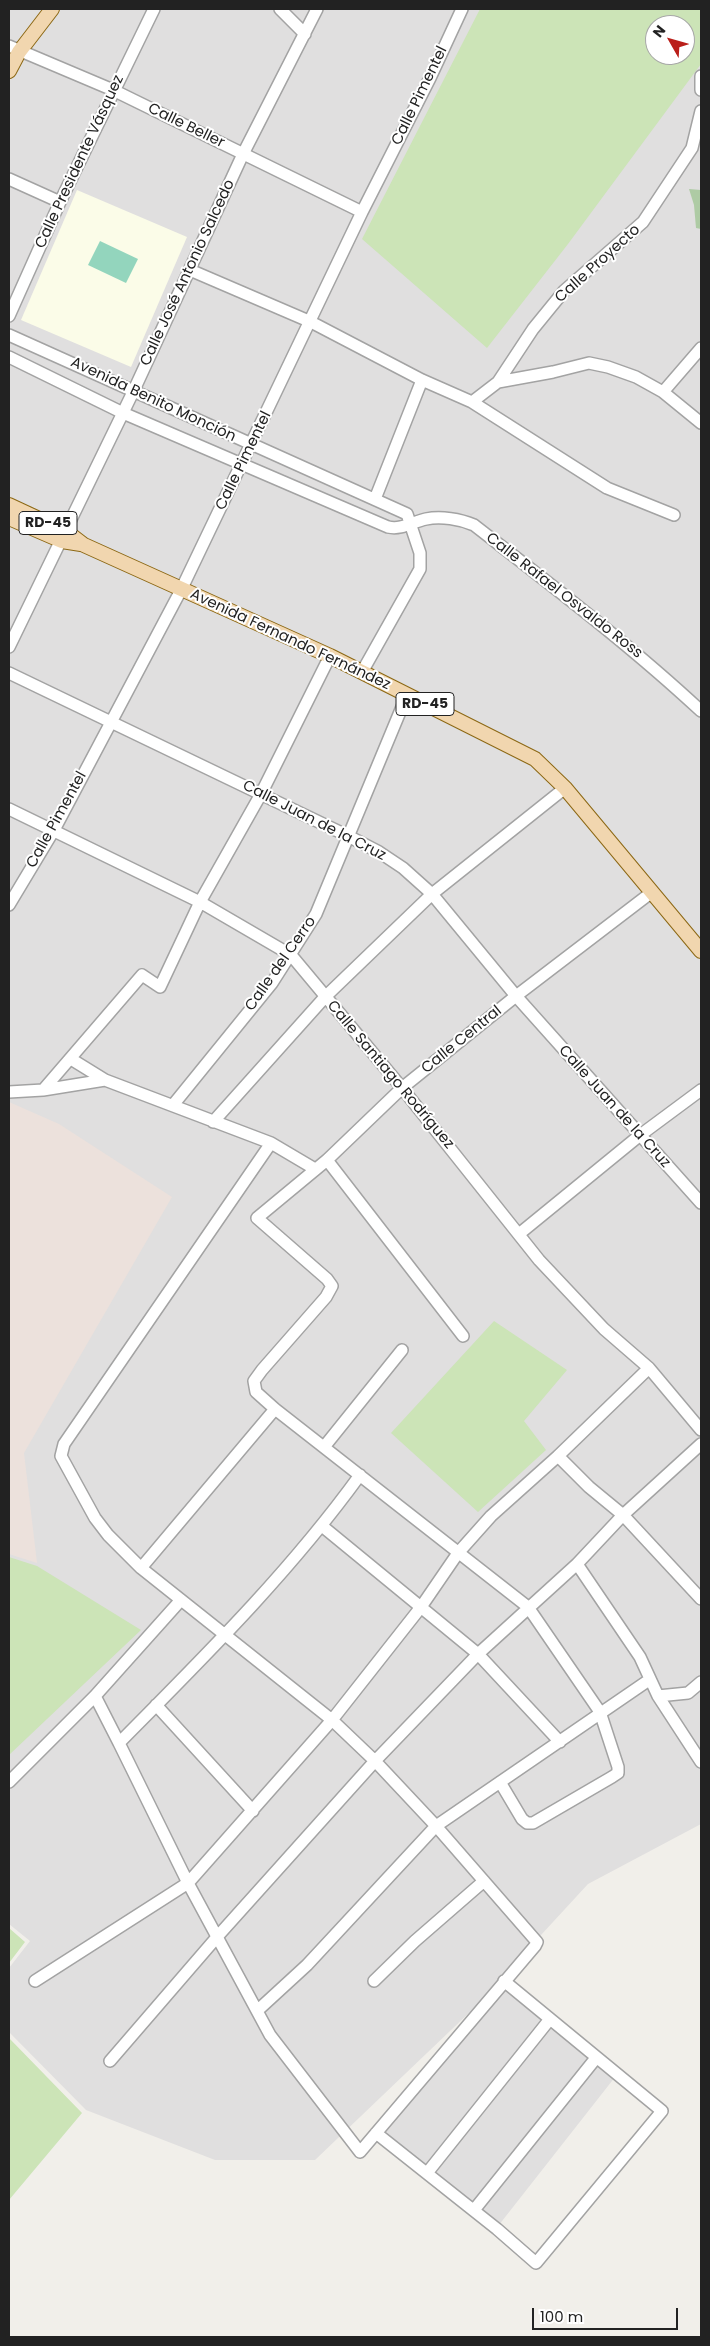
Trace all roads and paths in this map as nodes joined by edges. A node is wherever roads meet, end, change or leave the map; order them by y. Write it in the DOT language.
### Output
graph roads {
  1 [pos="52,9"];
  2 [pos="154,9"];
  3 [pos="280,9"];
  4 [pos="317,9"];
  5 [pos="462,9"];
  6 [pos="305,34"];
  7 [pos="14,49"];
  8 [pos="9,71"];
  9 [pos="701,76"];
  10 [pos="113,90"];
  11 [pos="701,90"];
  12 [pos="701,111"];
  13 [pos="244,154"];
  14 [pos="9,179"];
  15 [pos="60,202"];
  16 [pos="362,212"];
  17 [pos="190,270"];
  18 [pos="9,316"];
  19 [pos="311,322"];
  20 [pos="9,335"];
  21 [pos="701,348"];
  22 [pos="9,357"];
  23 [pos="422,380"];
  24 [pos="498,382"];
  25 [pos="134,390"];
  26 [pos="663,392"];
  27 [pos="472,402"];
  28 [pos="123,413"];
  29 [pos="701,423"];
  30 [pos="252,445"];
  31 [pos="243,463"];
  32 [pos="375,499"];
  33 [pos="9,505"];
  34 [pos="674,515"];
  35 [pos="9,518"];
  36 [pos="411,523"];
  37 [pos="64,536"];
  38 [pos="181,590"];
  39 [pos="9,647"];
  40 [pos="330,656"];
  41 [pos="9,672"];
  42 [pos="362,672"];
  43 [pos="407,695"];
  44 [pos="701,711"];
  45 [pos="111,720"];
  46 [pos="566,788"];
  47 [pos="262,794"];
  48 [pos="9,809"];
  49 [pos="54,830"];
  50 [pos="348,836"];
  51 [pos="652,892"];
  52 [pos="432,894"];
  53 [pos="200,902"];
  54 [pos="9,905"];
  55 [pos="701,951"];
  56 [pos="291,955"];
  57 [pos="516,996"];
  58 [pos="325,997"];
  59 [pos="71,1060"];
  60 [pos="63,1068"];
  61 [pos="105,1080"];
  62 [pos="69,1086"];
  63 [pos="402,1088"];
  64 [pos="43,1090"];
  65 [pos="701,1090"];
  66 [pos="9,1092"];
  67 [pos="173,1106"];
  68 [pos="213,1122"];
  69 [pos="639,1136"];
  70 [pos="271,1143"];
  71 [pos="327,1160"];
  72 [pos="315,1169"];
  73 [pos="701,1203"];
  74 [pos="519,1234"];
  75 [pos="463,1336"];
  76 [pos="402,1350"];
  77 [pos="649,1368"];
  78 [pos="275,1409"];
  79 [pos="701,1430"];
  80 [pos="701,1444"];
  81 [pos="324,1447"];
  82 [pos="558,1456"];
  83 [pos="360,1475"];
  84 [pos="623,1515"];
  85 [pos="322,1526"];
  86 [pos="458,1553"];
  87 [pos="577,1564"];
  88 [pos="141,1568"];
  89 [pos="701,1599"];
  90 [pos="180,1601"];
  91 [pos="421,1607"];
  92 [pos="528,1607"];
  93 [pos="226,1635"];
  94 [pos="478,1654"];
  95 [pos="649,1680"];
  96 [pos="701,1682"];
  97 [pos="95,1696"];
  98 [pos="658,1696"];
  99 [pos="156,1705"];
  100 [pos="600,1712"];
  101 [pos="332,1720"];
  102 [pos="560,1742"];
  103 [pos="119,1743"];
  104 [pos="375,1761"];
  105 [pos="701,1762"];
  106 [pos="9,1782"];
  107 [pos="500,1782"];
  108 [pos="253,1811"];
  109 [pos="436,1826"];
  110 [pos="484,1881"];
  111 [pos="188,1883"];
  112 [pos="217,1937"];
  113 [pos="35,1981"];
  114 [pos="374,1981"];
  115 [pos="504,1981"];
  116 [pos="258,2010"];
  117 [pos="550,2019"];
  118 [pos="596,2058"];
  119 [pos="110,2061"];
  120 [pos="376,2133"];
  121 [pos="427,2173"];
  122 [pos="474,2210"];
  1 -- 7 [label="main road"];
  2 -- 10 [label="street, Calle Presidente Vásquez"];
  3 -- 6 [label="street"];
  4 -- 6 [label="street, Calle José Antonio Salcedo"];
  5 -- 16 [label="street, Calle Pimentel"];
  6 -- 13 [label="street, Calle José Antonio Salcedo"];
  7 -- 8 [label="main road"];
  7 -- 10 [label="street, Calle Beller"];
  9 -- 11 [label="street"];
  10 -- 13 [label="street, Calle Beller"];
  10 -- 15 [label="street, Calle Presidente Vásquez"];
  12 -- 24 [label="street, Calle Proyecto"];
  13 -- 16 [label="street, Calle Beller"];
  13 -- 17 [label="street, Calle José Antonio Salcedo"];
  14 -- 15 [label="street"];
  15 -- 18 [label="street, Calle Presidente Vásquez"];
  16 -- 19 [label="street, Calle Pimentel"];
  17 -- 19 [label="street"];
  17 -- 25 [label="street, Calle José Antonio Salcedo"];
  19 -- 23 [label="street"];
  19 -- 30 [label="street, Calle Pimentel"];
  20 -- 25 [label="street, Avenida Benito Monción"];
  21 -- 26 [label="street"];
  22 -- 28 [label="street, Avenida Benito Monción"];
  23 -- 27 [label="street"];
  23 -- 32 [label="street"];
  24 -- 26 [label="street"];
  24 -- 27 [label="street, Calle Proyecto"];
  25 -- 28 [label="street, Calle José Antonio Salcedo"];
  25 -- 30 [label="street, Avenida Benito Monción"];
  26 -- 29 [label="street"];
  27 -- 34 [label="street"];
  28 -- 31 [label="street, Avenida Benito Monción"];
  28 -- 37 [label="street, Calle José Antonio Salcedo"];
  30 -- 31 [label="street, Calle Pimentel"];
  30 -- 32 [label="street, Avenida Benito Monción"];
  31 -- 36 [label="street, Avenida Benito Monción"];
  31 -- 38 [label="street, Calle Pimentel"];
  32 -- 36 [label="street, Avenida Benito Monción"];
  33 -- 37 [label="main road, Avenida Fernando Fernández / RD-45"];
  35 -- 37 [label="main road, Avenida Fernando Fernández / RD-45"];
  36 -- 42 [label="street"];
  36 -- 44 [label="street, Calle Rafael Osvaldo Ross"];
  37 -- 38 [label="main road, Avenida Fernando Fernández / RD-45"];
  37 -- 39 [label="street, Calle José Antonio Salcedo"];
  38 -- 40 [label="main road, Avenida Fernando Fernández / RD-45"];
  38 -- 45 [label="street, Calle Pimentel"];
  40 -- 42 [label="main road, Avenida Fernando Fernández / RD-45"];
  40 -- 47 [label="street"];
  41 -- 45 [label="street, Calle Juan de la Cruz"];
  42 -- 43 [label="main road, Avenida Fernando Fernández / RD-45"];
  43 -- 46 [label="main road, Avenida Fernando Fernández / RD-45"];
  43 -- 50 [label="street, Calle del Cerro"];
  45 -- 47 [label="street, Calle Juan de la Cruz"];
  45 -- 49 [label="street, Calle Pimentel"];
  46 -- 51 [label="main road, Avenida Fernando Fernández / RD-45"];
  46 -- 52 [label="street"];
  47 -- 50 [label="street, Calle Juan de la Cruz"];
  47 -- 53 [label="street"];
  48 -- 49 [label="street, Calle Santiago Rodríguez"];
  49 -- 53 [label="street, Calle Santiago Rodríguez"];
  49 -- 54 [label="street, Calle Pimentel"];
  50 -- 52 [label="street, Calle Juan de la Cruz"];
  50 -- 56 [label="street, Calle del Cerro"];
  51 -- 55 [label="main road, Avenida Fernando Fernández / RD-45"];
  51 -- 57 [label="street, Calle Central"];
  52 -- 57 [label="street, Calle Juan de la Cruz"];
  52 -- 58 [label="street"];
  53 -- 56 [label="street, Calle Santiago Rodríguez"];
  53 -- 59 [label="street"];
  56 -- 58 [label="street, Calle Santiago Rodríguez"];
  56 -- 67 [label="street, Calle del Cerro"];
  57 -- 63 [label="street, Calle Central"];
  57 -- 69 [label="street, Calle Juan de la Cruz"];
  58 -- 63 [label="street, Calle Santiago Rodríguez"];
  58 -- 68 [label="street"];
  59 -- 60 [label="street"];
  59 -- 61 [label="street"];
  60 -- 62 [label="street"];
  60 -- 64 [label="street"];
  61 -- 62 [label="street"];
  61 -- 67 [label="street"];
  62 -- 64 [label="street"];
  63 -- 71 [label="street, Calle Central"];
  63 -- 74 [label="street, Calle Santiago Rodríguez"];
  64 -- 66 [label="street"];
  65 -- 69 [label="street"];
  67 -- 68 [label="street"];
  68 -- 70 [label="street"];
  69 -- 73 [label="street, Calle Juan de la Cruz"];
  69 -- 74 [label="street"];
  70 -- 72 [label="street"];
  70 -- 88 [label="street"];
  71 -- 72 [label="street, Calle Central"];
  71 -- 75 [label="street"];
  72 -- 78 [label="street, Calle Central"];
  74 -- 77 [label="street, Calle Santiago Rodríguez"];
  76 -- 81 [label="street"];
  77 -- 79 [label="street, Calle Santiago Rodríguez"];
  77 -- 82 [label="street"];
  78 -- 81 [label="street"];
  78 -- 88 [label="street"];
  80 -- 84 [label="street"];
  81 -- 83 [label="street"];
  82 -- 84 [label="street"];
  82 -- 86 [label="street"];
  83 -- 85 [label="street"];
  83 -- 86 [label="street"];
  84 -- 87 [label="street"];
  84 -- 89 [label="street"];
  85 -- 91 [label="street"];
  85 -- 93 [label="street"];
  86 -- 91 [label="street"];
  86 -- 92 [label="street"];
  87 -- 92 [label="street"];
  87 -- 95 [label="street"];
  88 -- 90 [label="street"];
  90 -- 93 [label="street"];
  90 -- 97 [label="street"];
  91 -- 94 [label="street"];
  91 -- 101 [label="street"];
  92 -- 94 [label="street"];
  92 -- 100 [label="street"];
  93 -- 99 [label="street"];
  93 -- 101 [label="street"];
  94 -- 102 [label="street"];
  94 -- 104 [label="street"];
  95 -- 98 [label="street"];
  95 -- 100 [label="street"];
  96 -- 98 [label="street"];
  97 -- 103 [label="street"];
  97 -- 106 [label="street"];
  98 -- 105 [label="street"];
  99 -- 103 [label="street"];
  99 -- 108 [label="street"];
  100 -- 102 [label="street"];
  100 -- 107 [label="street"];
  101 -- 104 [label="street"];
  101 -- 108 [label="street"];
  102 -- 107 [label="street"];
  103 -- 111 [label="street"];
  104 -- 109 [label="street"];
  104 -- 112 [label="street"];
  107 -- 109 [label="street"];
  108 -- 111 [label="street"];
  109 -- 110 [label="street"];
  109 -- 116 [label="street"];
  110 -- 114 [label="street"];
  110 -- 115 [label="street"];
  111 -- 112 [label="street"];
  111 -- 113 [label="street"];
  112 -- 116 [label="street"];
  112 -- 119 [label="street"];
  115 -- 117 [label="street"];
  115 -- 120 [label="street"];
  116 -- 120 [label="street"];
  117 -- 118 [label="street"];
  117 -- 121 [label="street"];
  118 -- 122 [label="street"];
  118 -- 122 [label="street"];
  120 -- 121 [label="street"];
  121 -- 122 [label="street"];
}
